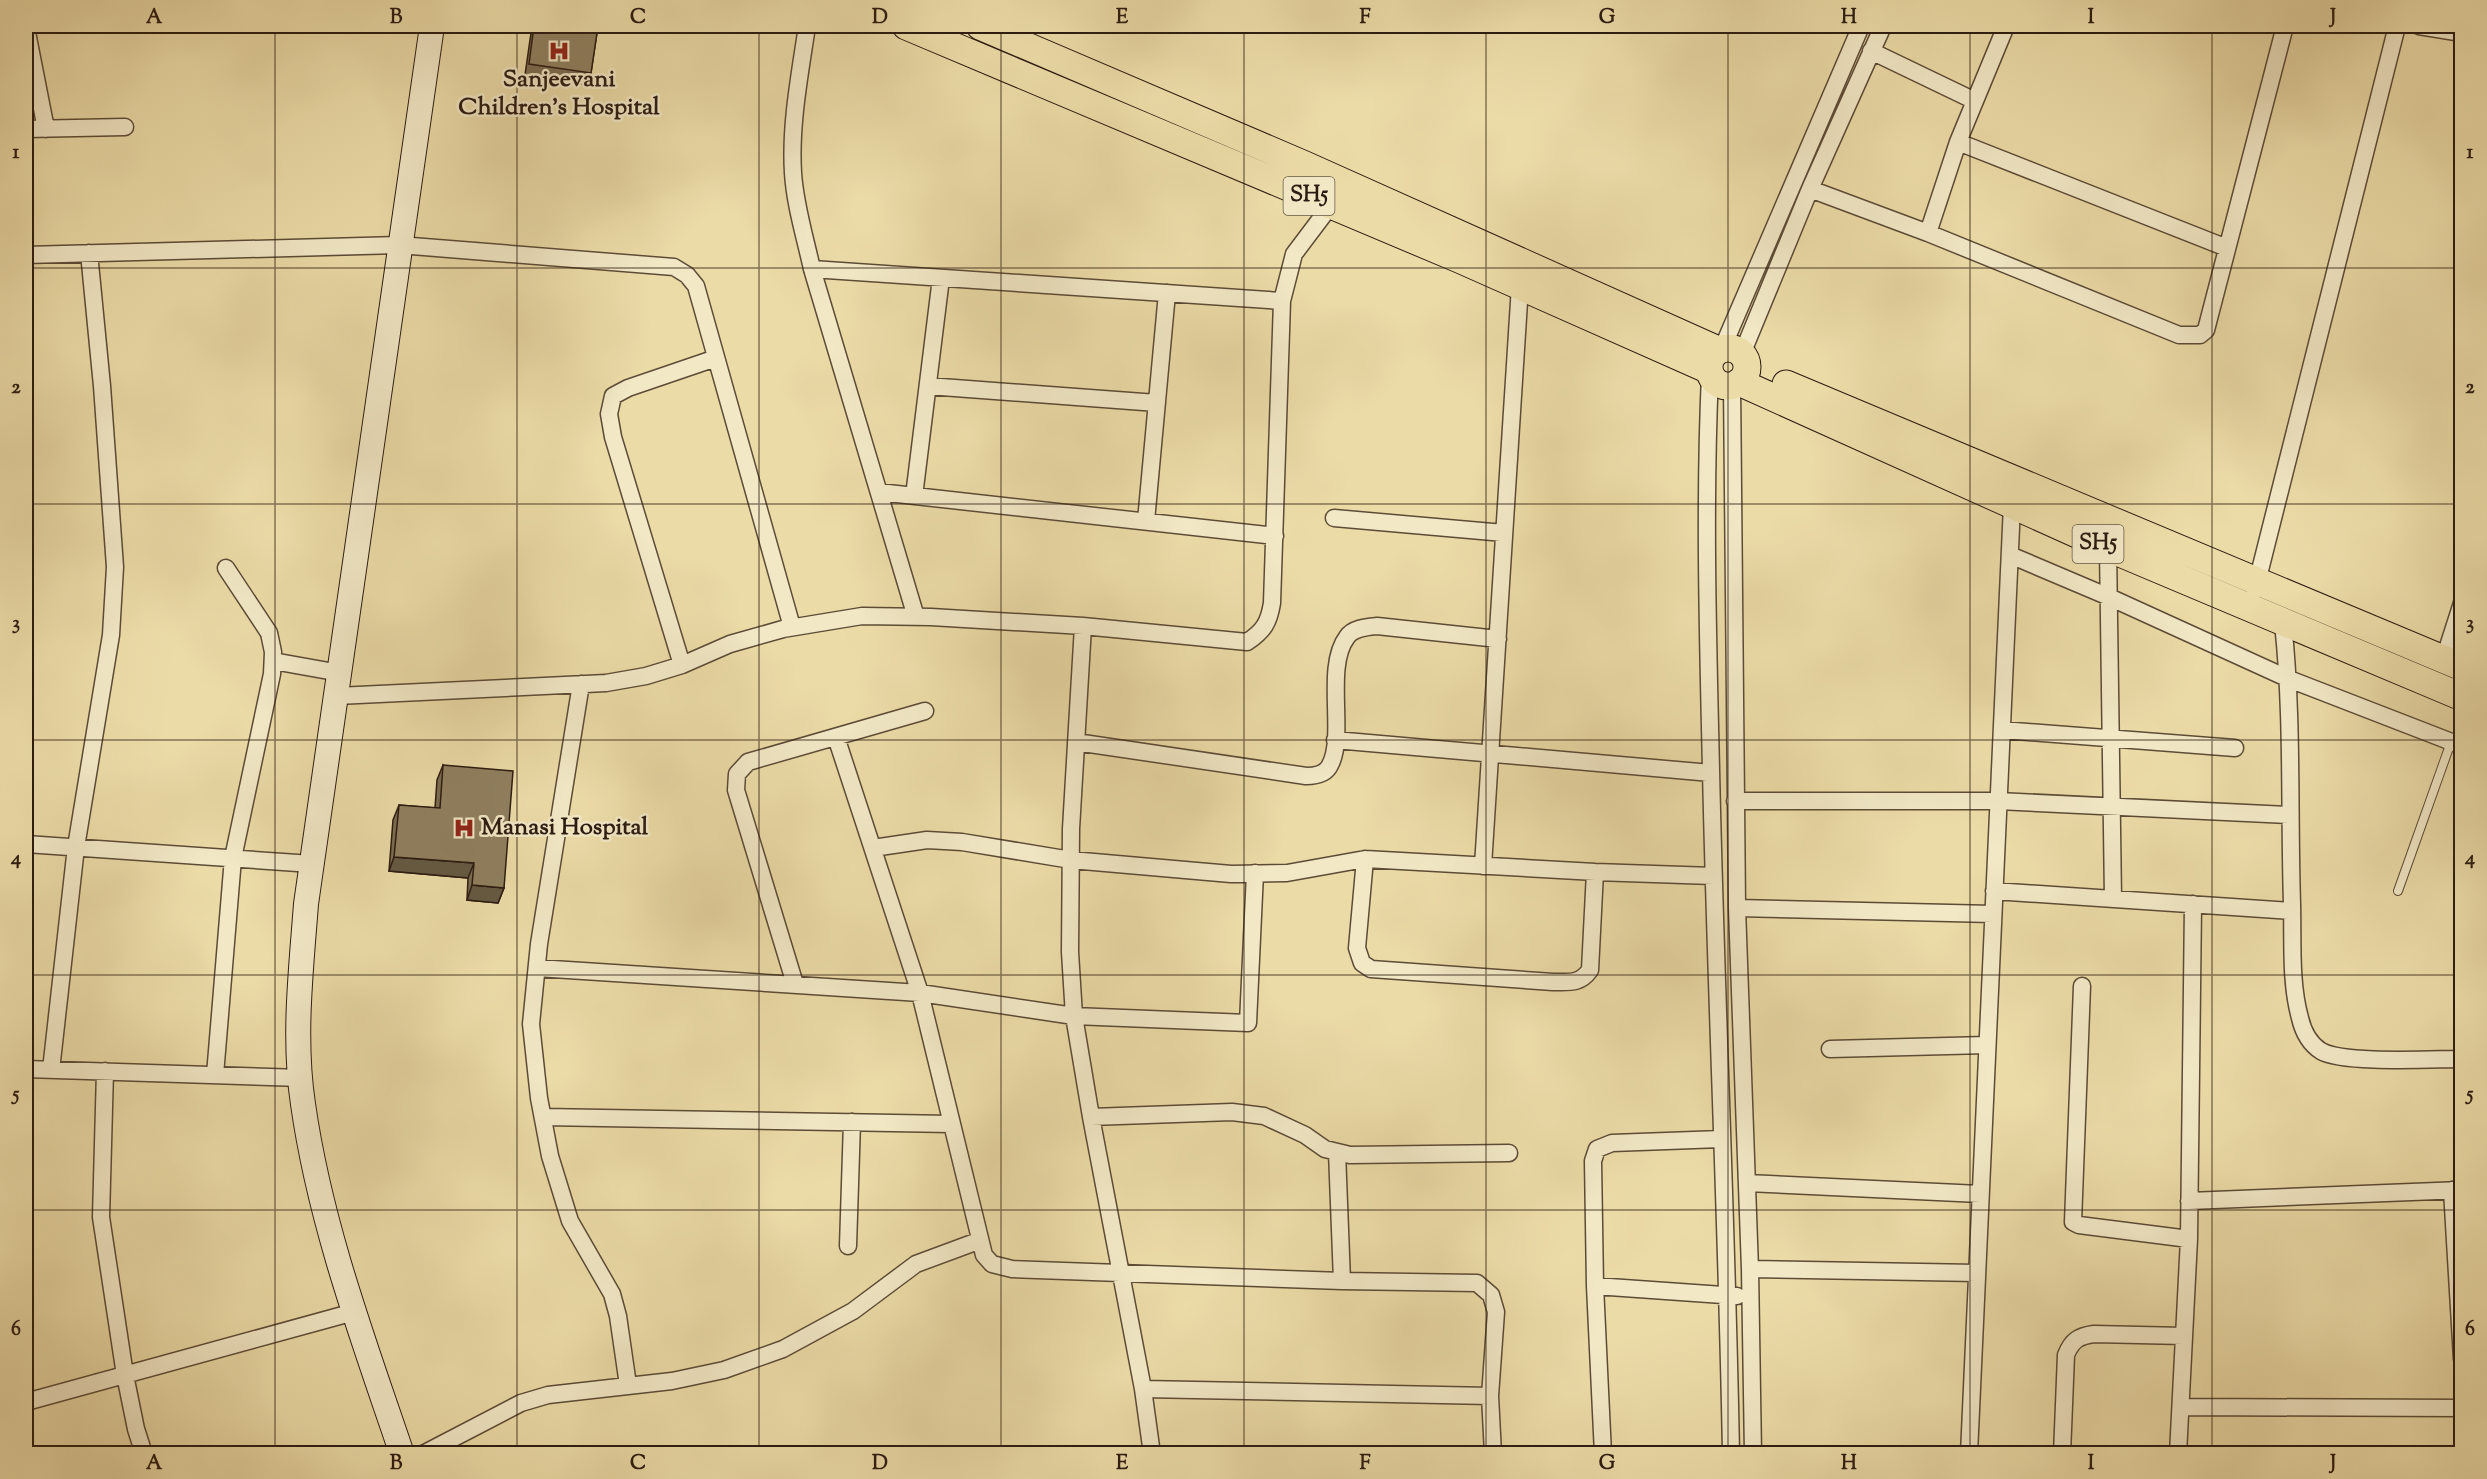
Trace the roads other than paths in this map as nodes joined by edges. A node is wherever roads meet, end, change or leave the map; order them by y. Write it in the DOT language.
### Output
graph roads {
  1 [pos="432,26"];
  2 [pos="807,26"];
  3 [pos="906,26"];
  4 [pos="981,26"];
  5 [pos="1861,26"];
  6 [pos="1883,26"];
  7 [pos="2006,26"];
  8 [pos="2285,26"];
  9 [pos="2397,26"];
  10 [pos="2419,26"];
  11 [pos="26,27"];
  12 [pos="2462,33"];
  13 [pos="1871,51"];
  14 [pos="1975,100"];
  15 [pos="125,127"];
  16 [pos="26,129"];
  17 [pos="46,129"];
  18 [pos="1958,142"];
  19 [pos="1810,189"];
  20 [pos="1331,205"];
  21 [pos="1928,233"];
  22 [pos="399,245"];
  23 [pos="2227,248"];
  24 [pos="89,253"];
  25 [pos="26,255"];
  26 [pos="812,269"];
  27 [pos="941,278"];
  28 [pos="1520,286"];
  29 [pos="1167,293"];
  30 [pos="1282,301"];
  31 [pos="716,358"];
  32 [pos="1728,366"];
  33 [pos="928,386"];
  34 [pos="1157,403"];
  35 [pos="879,492"];
  36 [pos="914,495"];
  37 [pos="2012,505"];
  38 [pos="1334,518"];
  39 [pos="1146,521"];
  40 [pos="1504,533"];
  41 [pos="1275,536"];
  42 [pos="2108,548"];
  43 [pos="2010,555"];
  44 [pos="226,568"];
  45 [pos="2258,581"];
  46 [pos="2109,597"];
  47 [pos="2462,603"];
  48 [pos="2249,608"];
  49 [pos="916,617"];
  50 [pos="2283,622"];
  51 [pos="1083,626"];
  52 [pos="792,627"];
  53 [pos="1498,639"];
  54 [pos="273,661"];
  55 [pos="2453,663"];
  56 [pos="682,664"];
  57 [pos="2289,679"];
  58 [pos="339,684"];
  59 [pos="581,684"];
  60 [pos="2462,698"];
  61 [pos="925,711"];
  62 [pos="2002,730"];
  63 [pos="836,737"];
  64 [pos="2111,738"];
  65 [pos="1335,740"];
  66 [pos="1076,742"];
  67 [pos="2456,744"];
  68 [pos="2235,748"];
  69 [pos="1491,754"];
  70 [pos="1711,772"];
  71 [pos="1735,801"];
  72 [pos="1998,801"];
  73 [pos="2111,808"];
  74 [pos="2289,815"];
  75 [pos="26,844"];
  76 [pos="76,847"];
  77 [pos="873,848"];
  78 [pos="233,858"];
  79 [pos="1365,859"];
  80 [pos="1071,860"];
  81 [pos="312,864"];
  82 [pos="1484,866"];
  83 [pos="1595,872"];
  84 [pos="1255,873"];
  85 [pos="1713,876"];
  86 [pos="1994,891"];
  87 [pos="2398,891"];
  88 [pos="2113,899"];
  89 [pos="2193,904"];
  90 [pos="1737,908"];
  91 [pos="2292,911"];
  92 [pos="1993,915"];
  93 [pos="537,968"];
  94 [pos="795,984"];
  95 [pos="2082,986"];
  96 [pos="920,993"];
  97 [pos="1074,1016"];
  98 [pos="1988,1045"];
  99 [pos="1830,1049"];
  100 [pos="2462,1059"];
  101 [pos="26,1069"];
  102 [pos="51,1070"];
  103 [pos="105,1071"];
  104 [pos="215,1075"];
  105 [pos="301,1077"];
  106 [pos="543,1117"];
  107 [pos="1091,1117"];
  108 [pos="852,1122"];
  109 [pos="951,1124"];
  110 [pos="1721,1139"];
  111 [pos="1337,1152"];
  112 [pos="1509,1153"];
  113 [pos="1747,1183"];
  114 [pos="2457,1190"];
  115 [pos="1980,1194"];
  116 [pos="2189,1201"];
  117 [pos="2189,1239"];
  118 [pos="978,1241"];
  119 [pos="848,1246"];
  120 [pos="1750,1269"];
  121 [pos="1121,1271"];
  122 [pos="1977,1274"];
  123 [pos="1342,1281"];
  124 [pos="1595,1286"];
  125 [pos="1729,1296"];
  126 [pos="1750,1297"];
  127 [pos="354,1312"];
  128 [pos="2461,1332"];
  129 [pos="2184,1336"];
  130 [pos="2462,1359"];
  131 [pos="125,1375"];
  132 [pos="628,1385"];
  133 [pos="1143,1389"];
  134 [pos="1490,1396"];
  135 [pos="26,1402"];
  136 [pos="2181,1407"];
  137 [pos="2462,1408"];
  138 [pos="144,1454"];
  139 [pos="402,1454"];
  140 [pos="423,1454"];
  141 [pos="1152,1454"];
  142 [pos="1493,1454"];
  143 [pos="1603,1454"];
  144 [pos="1731,1454"];
  145 [pos="1753,1454"];
  146 [pos="1969,1454"];
  147 [pos="2062,1454"];
  148 [pos="2178,1454"];
  1 -- 22 [label="main road"];
  2 -- 26 [label="street"];
  3 -- 20 [label="main road, SH5"];
  4 -- 32 [label="main road, SH5"];
  5 -- 32 [label="street"];
  6 -- 13 [label="street"];
  7 -- 14 [label="street"];
  8 -- 23 [label="street"];
  9 -- 45 [label="street"];
  10 -- 12 [label="street"];
  11 -- 17 [label="street"];
  13 -- 14 [label="street"];
  13 -- 19 [label="street"];
  14 -- 18 [label="street"];
  15 -- 17 [label="street"];
  16 -- 17 [label="street"];
  18 -- 21 [label="street"];
  18 -- 23 [label="street"];
  19 -- 21 [label="street"];
  19 -- 32 [label="street"];
  20 -- 28 [label="main road, SH5"];
  20 -- 30 [label="street"];
  21 -- 23 [label="street"];
  22 -- 24 [label="street"];
  22 -- 31 [label="street"];
  22 -- 58 [label="main road"];
  24 -- 25 [label="street"];
  24 -- 76 [label="street"];
  26 -- 27 [label="street"];
  26 -- 35 [label="street"];
  27 -- 29 [label="street"];
  27 -- 33 [label="street"];
  28 -- 32 [label="main road, SH5"];
  28 -- 40 [label="street"];
  29 -- 30 [label="street"];
  29 -- 34 [label="street"];
  30 -- 41 [label="street"];
  31 -- 52 [label="street"];
  31 -- 56 [label="street"];
  32 -- 37 [label="main road, SH5"];
  32 -- 45 [label="main road, SH5"];
  32 -- 70 [label="street"];
  32 -- 71 [label="street"];
  33 -- 34 [label="street"];
  33 -- 36 [label="street"];
  34 -- 39 [label="street"];
  35 -- 36 [label="street"];
  35 -- 49 [label="street"];
  36 -- 39 [label="street"];
  37 -- 42 [label="main road, SH5"];
  37 -- 43 [label="street"];
  38 -- 40 [label="street"];
  39 -- 41 [label="street"];
  40 -- 53 [label="street"];
  41 -- 51 [label="street"];
  42 -- 46 [label="street"];
  42 -- 48 [label="main road, SH5"];
  43 -- 46 [label="street"];
  43 -- 62 [label="street"];
  44 -- 54 [label="street"];
  45 -- 48 [label="street"];
  45 -- 55 [label="main road, SH5"];
  46 -- 57 [label="street"];
  46 -- 64 [label="street"];
  47 -- 55 [label="street"];
  48 -- 50 [label="main road, SH5"];
  49 -- 51 [label="street"];
  49 -- 52 [label="street"];
  50 -- 57 [label="street"];
  50 -- 60 [label="main road, SH5"];
  51 -- 66 [label="street"];
  52 -- 56 [label="street"];
  53 -- 65 [label="street"];
  53 -- 69 [label="street"];
  54 -- 58 [label="street"];
  54 -- 78 [label="street"];
  56 -- 59 [label="street"];
  57 -- 67 [label="street"];
  57 -- 74 [label="street"];
  58 -- 59 [label="street"];
  58 -- 81 [label="main road"];
  59 -- 93 [label="street"];
  61 -- 63 [label="street"];
  62 -- 64 [label="street"];
  62 -- 72 [label="street"];
  63 -- 77 [label="street"];
  63 -- 94 [label="street"];
  64 -- 68 [label="street"];
  64 -- 73 [label="street"];
  65 -- 66 [label="street"];
  65 -- 69 [label="street"];
  66 -- 80 [label="street"];
  67 -- 87 [label="lane"];
  69 -- 70 [label="street"];
  69 -- 82 [label="street"];
  70 -- 85 [label="street"];
  71 -- 72 [label="street"];
  71 -- 90 [label="street"];
  72 -- 73 [label="street"];
  72 -- 86 [label="street"];
  73 -- 74 [label="street"];
  73 -- 88 [label="street"];
  74 -- 91 [label="street"];
  75 -- 76 [label="street"];
  76 -- 78 [label="street"];
  76 -- 102 [label="street"];
  77 -- 80 [label="street"];
  77 -- 96 [label="street"];
  78 -- 81 [label="street"];
  78 -- 104 [label="street"];
  79 -- 82 [label="street"];
  79 -- 83 [label="street"];
  79 -- 84 [label="street"];
  80 -- 84 [label="street"];
  80 -- 97 [label="street"];
  81 -- 105 [label="main road"];
  82 -- 83 [label="street"];
  83 -- 85 [label="street"];
  84 -- 97 [label="street"];
  85 -- 110 [label="street"];
  86 -- 88 [label="street"];
  86 -- 92 [label="street"];
  88 -- 89 [label="street"];
  89 -- 91 [label="street"];
  89 -- 116 [label="street"];
  90 -- 92 [label="street"];
  90 -- 113 [label="street"];
  91 -- 100 [label="street"];
  92 -- 98 [label="street"];
  93 -- 94 [label="street"];
  93 -- 106 [label="street"];
  94 -- 96 [label="street"];
  95 -- 117 [label="street"];
  96 -- 97 [label="street"];
  96 -- 109 [label="street"];
  97 -- 107 [label="street"];
  98 -- 99 [label="street"];
  98 -- 115 [label="street"];
  101 -- 102 [label="street"];
  102 -- 103 [label="street"];
  103 -- 104 [label="street"];
  103 -- 131 [label="street"];
  104 -- 105 [label="street"];
  105 -- 127 [label="main road"];
  106 -- 108 [label="street"];
  106 -- 132 [label="street"];
  107 -- 111 [label="street"];
  107 -- 121 [label="street"];
  108 -- 109 [label="street"];
  108 -- 119 [label="street"];
  109 -- 118 [label="street"];
  110 -- 124 [label="street"];
  110 -- 125 [label="street"];
  111 -- 112 [label="street"];
  111 -- 123 [label="street"];
  113 -- 115 [label="street"];
  113 -- 120 [label="street"];
  114 -- 116 [label="street"];
  114 -- 128 [label="street"];
  115 -- 122 [label="street"];
  116 -- 117 [label="street"];
  117 -- 129 [label="street"];
  118 -- 121 [label="street"];
  118 -- 132 [label="street"];
  120 -- 122 [label="street"];
  120 -- 126 [label="street"];
  121 -- 123 [label="street"];
  121 -- 133 [label="street"];
  122 -- 146 [label="street"];
  123 -- 134 [label="street"];
  124 -- 125 [label="street"];
  124 -- 143 [label="street"];
  125 -- 126 [label="street"];
  125 -- 144 [label="street"];
  126 -- 145 [label="street"];
  127 -- 131 [label="street"];
  127 -- 139 [label="main road"];
  128 -- 130 [label="street"];
  129 -- 136 [label="street"];
  129 -- 147 [label="street"];
  131 -- 135 [label="street"];
  131 -- 138 [label="street"];
  132 -- 140 [label="street"];
  133 -- 134 [label="street"];
  133 -- 141 [label="street"];
  134 -- 142 [label="street"];
  136 -- 137 [label="street"];
  136 -- 148 [label="street"];
}
